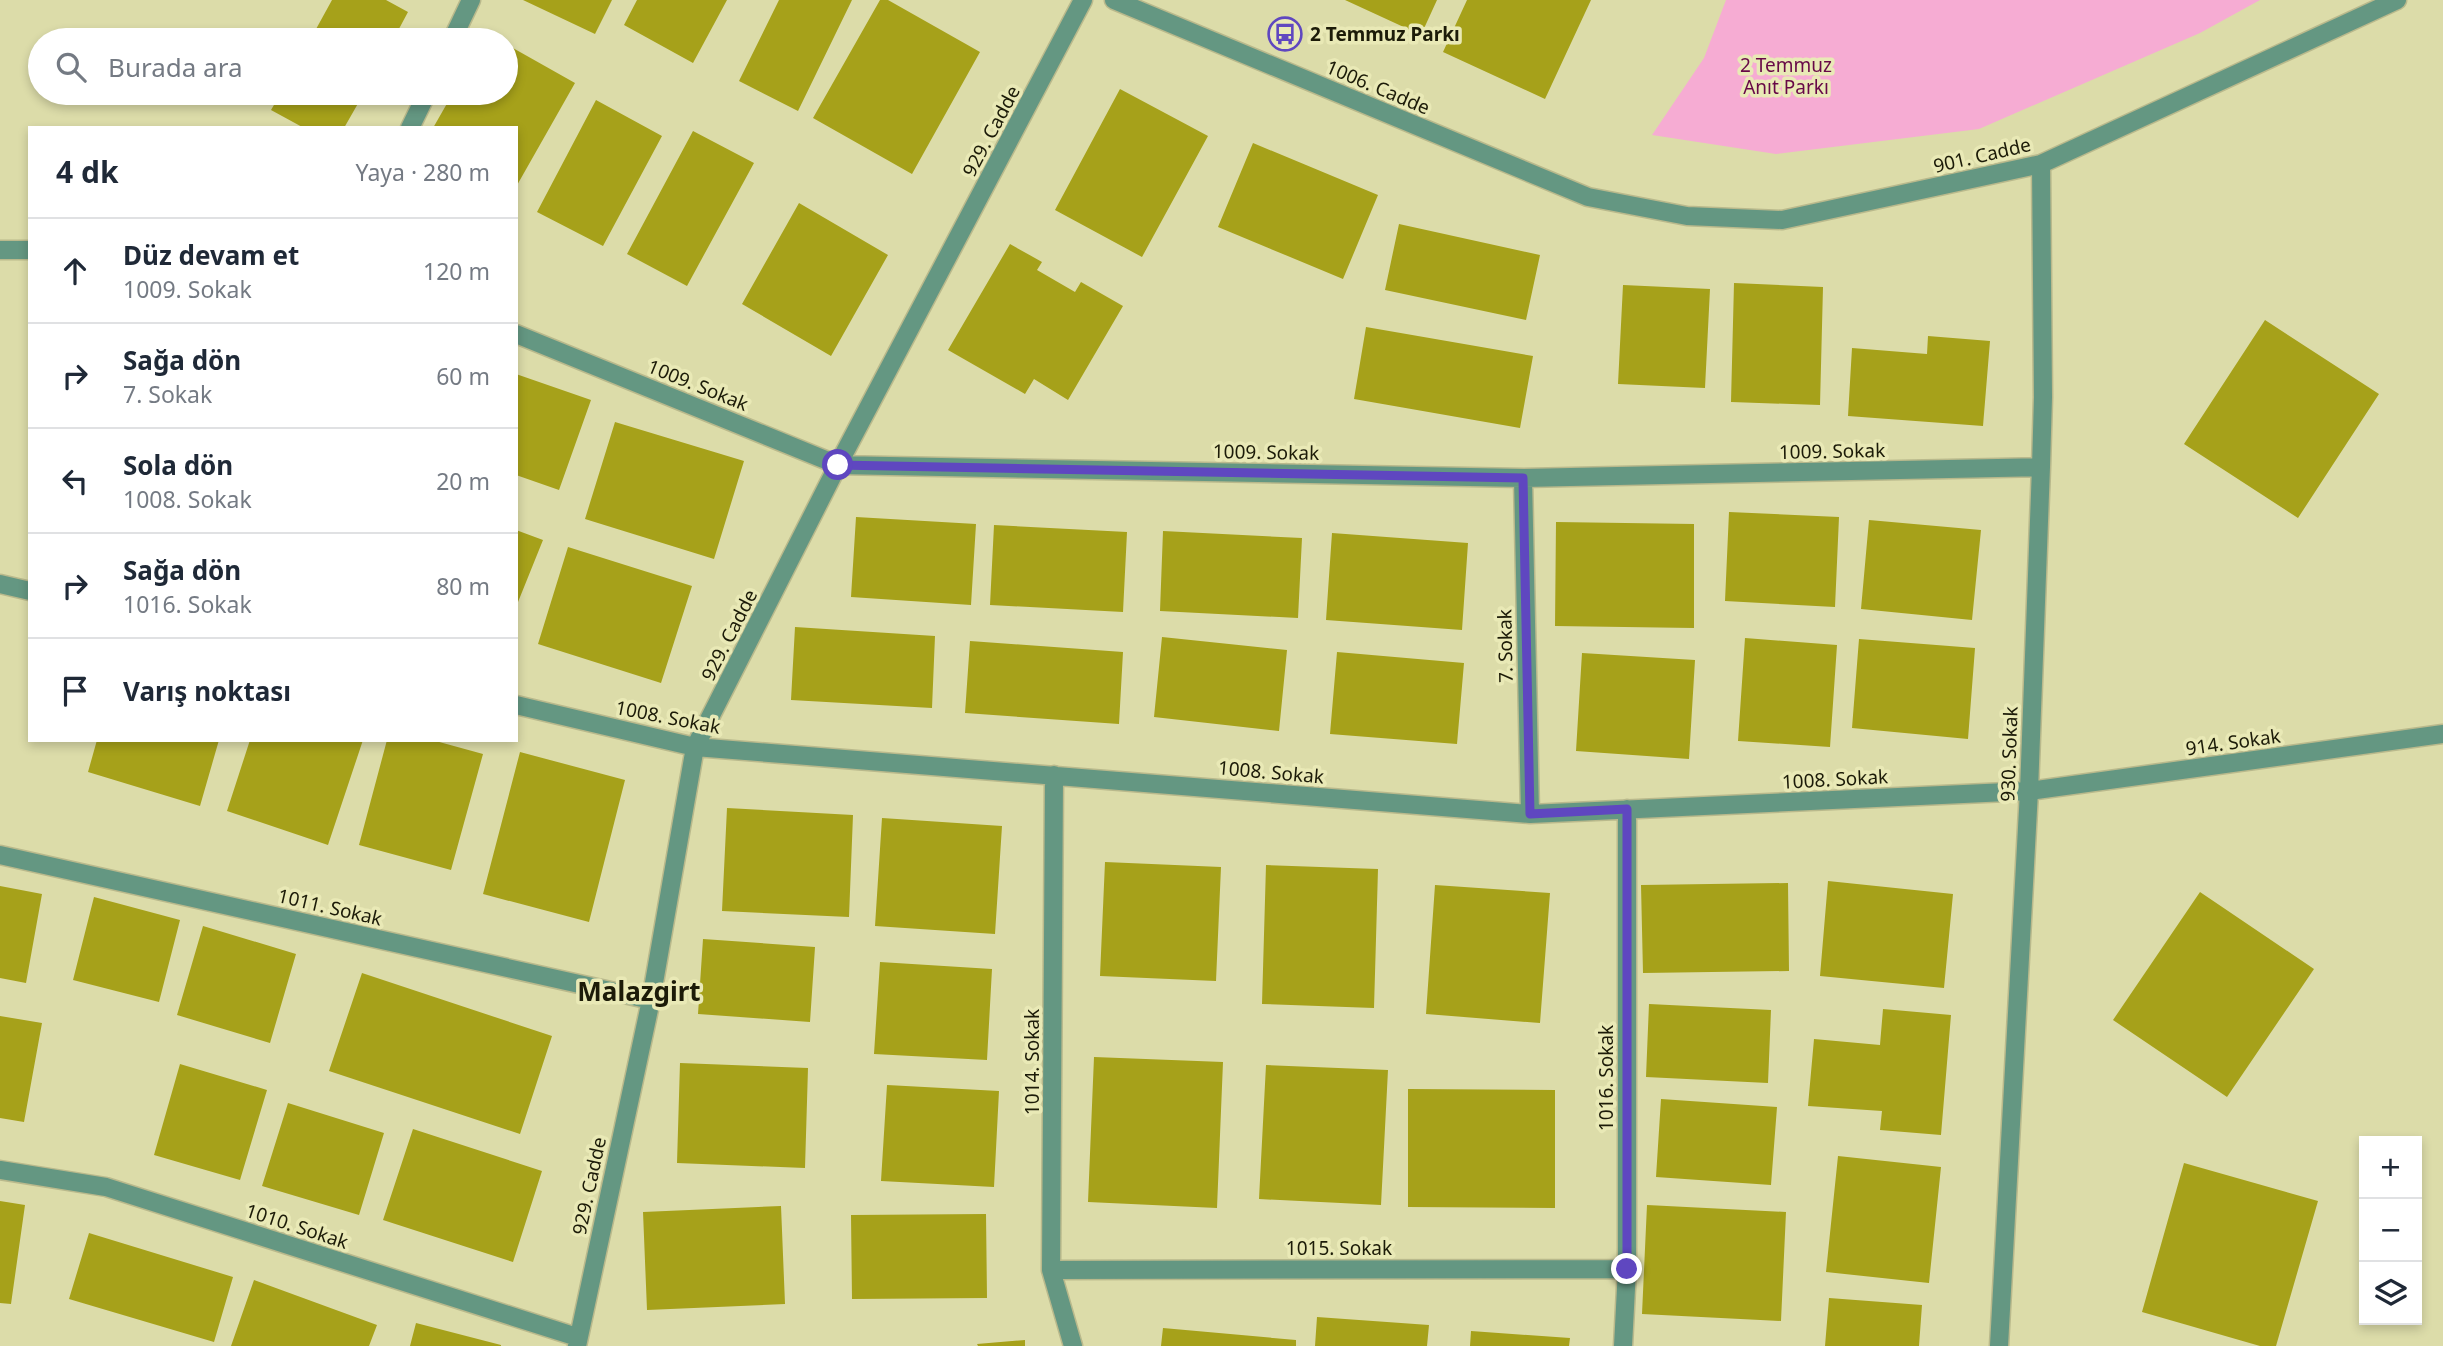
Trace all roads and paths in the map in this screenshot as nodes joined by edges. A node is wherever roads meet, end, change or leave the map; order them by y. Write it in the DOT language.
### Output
graph roads {
  1 [pos="471,0"];
  2 [pos="1083,0"];
  3 [pos="1114,0"];
  4 [pos="2398,0"];
  5 [pos="458,28"];
  6 [pos="421,105"];
  7 [pos="411,126"];
  8 [pos="2041,164"];
  9 [pos="1588,197"];
  10 [pos="0,250"];
  11 [pos="28,250"];
  12 [pos="518,335"];
  13 [pos="838,465"];
  14 [pos="2041,467"];
  15 [pos="1523,478"];
  16 [pos="0,584"];
  17 [pos="28,591"];
  18 [pos="518,705"];
  19 [pos="2443,734"];
  20 [pos="695,747"];
  21 [pos="1054,775"];
  22 [pos="2029,791"];
  23 [pos="1627,809"];
  24 [pos="1530,814"];
  25 [pos="0,855"];
  26 [pos="651,1000"];
  27 [pos="0,1170"];
  28 [pos="1627,1269"];
  29 [pos="1051,1270"];
  30 [pos="577,1342"];
  31 [pos="1073,1346"];
  32 [pos="1623,1346"];
  33 [pos="1999,1346"];
  1 -- 5 [label="street"];
  2 -- 13 [label="street, 929. Cadde"];
  3 -- 9 [label="street, 1006. Cadde"];
  4 -- 8 [label="street, 901. Cadde"];
  6 -- 7 [label="street"];
  8 -- 9 [label="street, 901. Cadde"];
  8 -- 14 [label="street, 930. Sokak"];
  10 -- 11 [label="street"];
  12 -- 13 [label="street, 1009. Sokak"];
  13 -- 15 [label="street, 1009. Sokak"];
  13 -- 20 [label="street, 929. Cadde"];
  14 -- 15 [label="street, 1009. Sokak"];
  14 -- 22 [label="street, 930. Sokak"];
  15 -- 24 [label="street, 7. Sokak"];
  16 -- 17 [label="street"];
  18 -- 20 [label="street, 1008. Sokak"];
  19 -- 22 [label="street, 914. Sokak"];
  20 -- 21 [label="street, 1008. Sokak"];
  20 -- 26 [label="street, 929. Cadde"];
  21 -- 24 [label="street, 1008. Sokak"];
  21 -- 29 [label="street, 1014. Sokak"];
  22 -- 23 [label="street, 1008. Sokak"];
  22 -- 33 [label="street, 930. Sokak"];
  23 -- 24 [label="street, 1008. Sokak"];
  23 -- 28 [label="street, 1016. Sokak"];
  25 -- 26 [label="street, 1011. Sokak"];
  26 -- 30 [label="street, 929. Cadde"];
  27 -- 30 [label="street, 1010. Sokak"];
  28 -- 29 [label="street, 1015. Sokak"];
  28 -- 32 [label="street, 1016. Sokak"];
  29 -- 31 [label="street, 1014. Sokak"];
}
